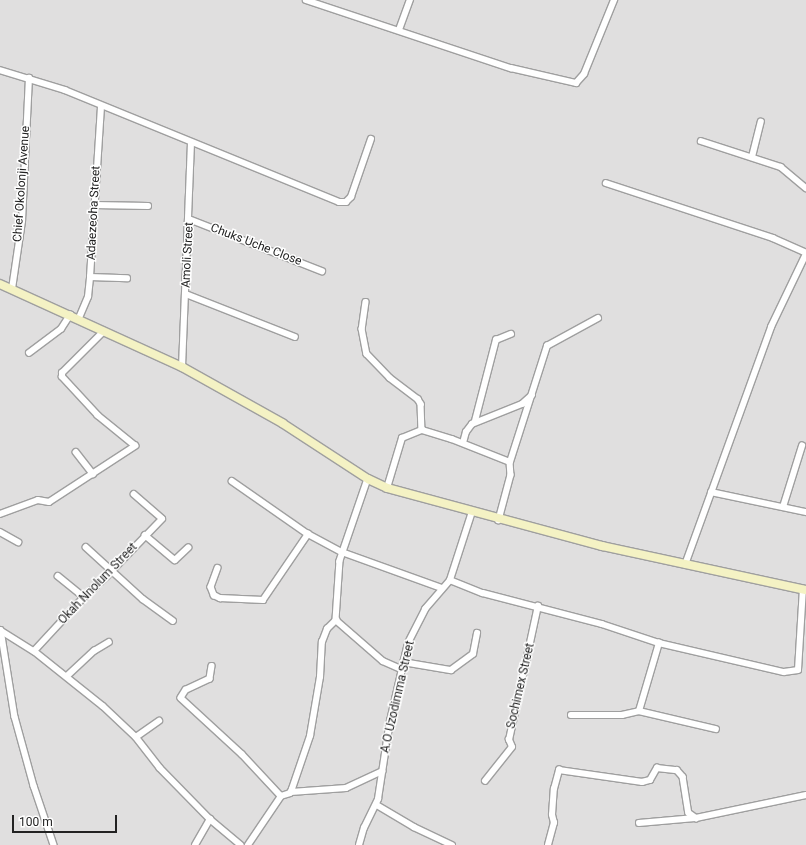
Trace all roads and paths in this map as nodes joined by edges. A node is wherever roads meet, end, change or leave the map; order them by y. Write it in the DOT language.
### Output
graph roads {
  1 [pos="306,0"];
  2 [pos="410,0"];
  3 [pos="614,0"];
  4 [pos="399,30"];
  5 [pos="0,70"];
  6 [pos="29,78"];
  7 [pos="101,107"];
  8 [pos="761,122"];
  9 [pos="371,139"];
  10 [pos="701,141"];
  11 [pos="190,143"];
  12 [pos="752,157"];
  13 [pos="606,183"];
  14 [pos="806,188"];
  15 [pos="94,205"];
  16 [pos="148,206"];
  17 [pos="190,219"];
  18 [pos="806,253"];
  19 [pos="322,271"];
  20 [pos="90,277"];
  21 [pos="127,278"];
  22 [pos="0,284"];
  23 [pos="12,290"];
  24 [pos="186,294"];
  25 [pos="366,302"];
  26 [pos="70,315"];
  27 [pos="79,318"];
  28 [pos="598,318"];
  29 [pos="104,331"];
  30 [pos="511,334"];
  31 [pos="295,337"];
  32 [pos="29,353"];
  33 [pos="182,367"];
  34 [pos="532,394"];
  35 [pos="475,421"];
  36 [pos="422,430"];
  37 [pos="464,443"];
  38 [pos="802,446"];
  39 [pos="76,452"];
  40 [pos="510,462"];
  41 [pos="93,474"];
  42 [pos="368,479"];
  43 [pos="232,481"];
  44 [pos="387,488"];
  45 [pos="711,492"];
  46 [pos="134,495"];
  47 [pos="783,507"];
  48 [pos="472,512"];
  49 [pos="806,512"];
  50 [pos="0,514"];
  51 [pos="499,520"];
  52 [pos="0,532"];
  53 [pos="308,534"];
  54 [pos="145,535"];
  55 [pos="18,542"];
  56 [pos="86,547"];
  57 [pos="188,548"];
  58 [pos="342,552"];
  59 [pos="685,565"];
  60 [pos="218,568"];
  61 [pos="113,570"];
  62 [pos="58,576"];
  63 [pos="450,580"];
  64 [pos="442,588"];
  65 [pos="804,589"];
  66 [pos="84,597"];
  67 [pos="538,606"];
  68 [pos="336,620"];
  69 [pos="173,621"];
  70 [pos="0,630"];
  71 [pos="477,633"];
  72 [pos="109,642"];
  73 [pos="659,643"];
  74 [pos="34,651"];
  75 [pos="403,662"];
  76 [pos="212,666"];
  77 [pos="401,670"];
  78 [pos="67,676"];
  79 [pos="639,710"];
  80 [pos="571,715"];
  81 [pos="159,721"];
  82 [pos="716,729"];
  83 [pos="136,737"];
  84 [pos="382,771"];
  85 [pos="485,781"];
  86 [pos="291,792"];
  87 [pos="806,795"];
  88 [pos="281,796"];
  89 [pos="377,805"];
  90 [pos="696,818"];
  91 [pos="210,819"];
  92 [pos="639,823"];
  93 [pos="54,845"];
  94 [pos="195,845"];
  95 [pos="241,845"];
  96 [pos="248,845"];
  97 [pos="359,845"];
  98 [pos="452,845"];
  99 [pos="548,845"];
  1 -- 4 [label="street"];
  2 -- 4 [label="street"];
  3 -- 4 [label="street"];
  5 -- 6 [label="street"];
  6 -- 7 [label="street"];
  6 -- 23 [label="street, Chief Okolonji Avenue"];
  7 -- 11 [label="street"];
  7 -- 15 [label="street, Adaezeoha Street"];
  8 -- 12 [label="street"];
  9 -- 11 [label="street"];
  10 -- 12 [label="street"];
  11 -- 17 [label="street, Amoli Street"];
  12 -- 14 [label="street"];
  13 -- 18 [label="street"];
  15 -- 16 [label="street"];
  15 -- 20 [label="street, Adaezeoha Street"];
  17 -- 19 [label="street, Chuks Uche Close"];
  17 -- 24 [label="street, Amoli Street"];
  18 -- 45 [label="street"];
  20 -- 21 [label="street"];
  20 -- 27 [label="street, Adaezeoha Street"];
  22 -- 23 [label="main road"];
  23 -- 26 [label="main road"];
  24 -- 31 [label="street"];
  24 -- 33 [label="street, Amoli Street"];
  25 -- 36 [label="street"];
  26 -- 27 [label="main road"];
  26 -- 32 [label="street"];
  27 -- 29 [label="main road"];
  28 -- 34 [label="street"];
  29 -- 33 [label="main road"];
  29 -- 41 [label="street"];
  30 -- 35 [label="street"];
  33 -- 42 [label="main road"];
  34 -- 35 [label="street"];
  34 -- 40 [label="street"];
  35 -- 37 [label="street"];
  36 -- 37 [label="street"];
  36 -- 44 [label="street"];
  37 -- 40 [label="street"];
  38 -- 47 [label="street"];
  39 -- 41 [label="street"];
  40 -- 51 [label="street"];
  41 -- 50 [label="street"];
  42 -- 44 [label="main road"];
  42 -- 58 [label="street"];
  43 -- 53 [label="street"];
  44 -- 48 [label="main road"];
  45 -- 47 [label="street"];
  45 -- 59 [label="street"];
  46 -- 54 [label="street, Okah Nnolum Street"];
  47 -- 49 [label="street"];
  48 -- 51 [label="main road"];
  48 -- 63 [label="street, A.O Uzodimma Street"];
  51 -- 59 [label="main road"];
  52 -- 55 [label="street"];
  53 -- 58 [label="street"];
  53 -- 60 [label="street"];
  54 -- 57 [label="street"];
  54 -- 61 [label="street, Okah Nnolum Street"];
  56 -- 61 [label="street"];
  58 -- 64 [label="street"];
  58 -- 68 [label="street"];
  59 -- 65 [label="main road"];
  61 -- 66 [label="street, Okah Nnolum Street"];
  61 -- 69 [label="street"];
  62 -- 66 [label="street"];
  63 -- 64 [label="street, A.O Uzodimma Street"];
  63 -- 67 [label="street"];
  64 -- 75 [label="street, A.O Uzodimma Street"];
  65 -- 73 [label="street"];
  66 -- 74 [label="street, Okah Nnolum Street"];
  67 -- 73 [label="street"];
  67 -- 85 [label="street, Sochimex Street"];
  68 -- 77 [label="street"];
  68 -- 86 [label="street"];
  70 -- 74 [label="street"];
  70 -- 93 [label="street"];
  71 -- 75 [label="street"];
  72 -- 78 [label="street"];
  73 -- 79 [label="street"];
  74 -- 78 [label="street"];
  75 -- 77 [label="street, A.O Uzodimma Street"];
  76 -- 88 [label="street"];
  77 -- 84 [label="street, A.O Uzodimma Street"];
  78 -- 83 [label="street"];
  79 -- 80 [label="street"];
  79 -- 82 [label="street"];
  81 -- 83 [label="street"];
  83 -- 91 [label="street"];
  84 -- 86 [label="street"];
  84 -- 89 [label="street, A.O Uzodimma Street"];
  86 -- 88 [label="street"];
  87 -- 90 [label="street"];
  88 -- 96 [label="street"];
  89 -- 97 [label="street, A.O Uzodimma Street"];
  89 -- 98 [label="street"];
  90 -- 92 [label="street"];
  90 -- 99 [label="street"];
  91 -- 94 [label="street"];
  91 -- 95 [label="street"];
}
